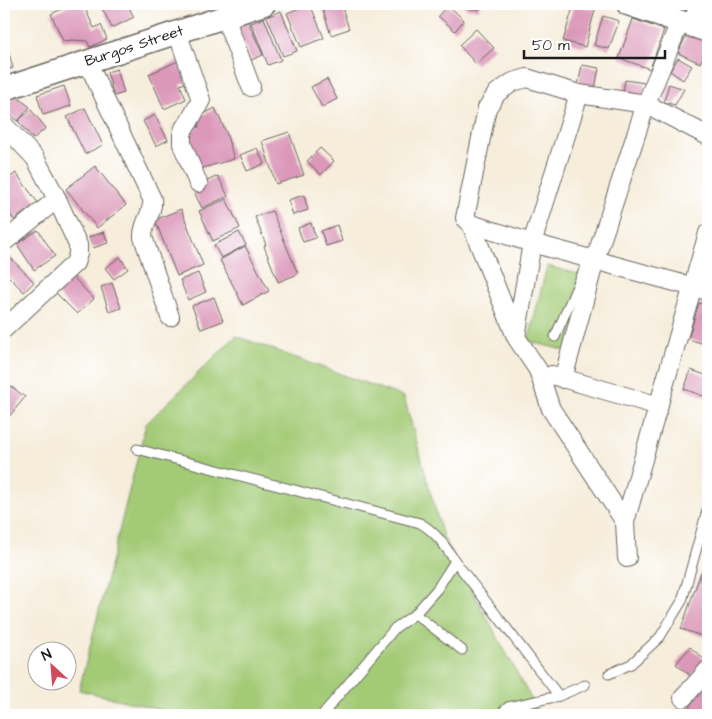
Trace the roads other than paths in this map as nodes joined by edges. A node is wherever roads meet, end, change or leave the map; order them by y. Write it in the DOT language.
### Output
graph roads {
  1 [pos="264,4"];
  2 [pos="628,4"];
  3 [pos="700,4"];
  4 [pos="225,17"];
  5 [pos="694,26"];
  6 [pos="177,32"];
  7 [pos="87,61"];
  8 [pos="251,86"];
  9 [pos="4,89"];
  10 [pos="579,94"];
  11 [pos="646,104"];
  12 [pos="4,126"];
  13 [pos="708,136"];
  14 [pos="198,183"];
  15 [pos="57,199"];
  16 [pos="471,224"];
  17 [pos="708,233"];
  18 [pos="4,242"];
  19 [pos="532,243"];
  20 [pos="592,259"];
  21 [pos="700,288"];
  22 [pos="170,317"];
  23 [pos="4,329"];
  24 [pos="516,337"];
  25 [pos="554,338"];
  26 [pos="538,370"];
  27 [pos="563,379"];
  28 [pos="659,406"];
  29 [pos="136,449"];
  30 [pos="708,507"];
  31 [pos="625,522"];
  32 [pos="627,558"];
  33 [pos="455,561"];
  34 [pos="415,614"];
  35 [pos="462,650"];
  36 [pos="708,670"];
  37 [pos="609,674"];
  38 [pos="585,685"];
  39 [pos="559,696"];
  40 [pos="683,698"];
  41 [pos="322,715"];
  42 [pos="499,715"];
  1 -- 4 [label="street, Burgos Street"];
  2 -- 5 [label="street"];
  3 -- 5 [label="street"];
  4 -- 6 [label="street, Burgos Street"];
  4 -- 8 [label="street"];
  5 -- 11 [label="street"];
  6 -- 7 [label="street, Burgos Street"];
  6 -- 14 [label="street"];
  7 -- 9 [label="street, Burgos Street"];
  7 -- 22 [label="street"];
  10 -- 11 [label="street"];
  10 -- 16 [label="street"];
  10 -- 19 [label="street"];
  11 -- 13 [label="street"];
  11 -- 20 [label="street"];
  12 -- 15 [label="street"];
  15 -- 18 [label="street"];
  15 -- 23 [label="street"];
  16 -- 19 [label="street"];
  16 -- 24 [label="street"];
  17 -- 21 [label="street"];
  19 -- 20 [label="street"];
  19 -- 24 [label="street"];
  20 -- 21 [label="street"];
  20 -- 25 [label="lane"];
  20 -- 27 [label="street"];
  21 -- 28 [label="street"];
  24 -- 26 [label="street"];
  26 -- 27 [label="street"];
  26 -- 31 [label="street"];
  27 -- 28 [label="street"];
  28 -- 31 [label="street"];
  29 -- 33 [label="lane"];
  30 -- 37 [label="lane"];
  31 -- 32 [label="street"];
  33 -- 34 [label="lane"];
  33 -- 39 [label="lane"];
  34 -- 35 [label="lane"];
  34 -- 41 [label="lane"];
  36 -- 40 [label="street"];
  38 -- 39 [label="lane"];
  39 -- 42 [label="lane"];
}
